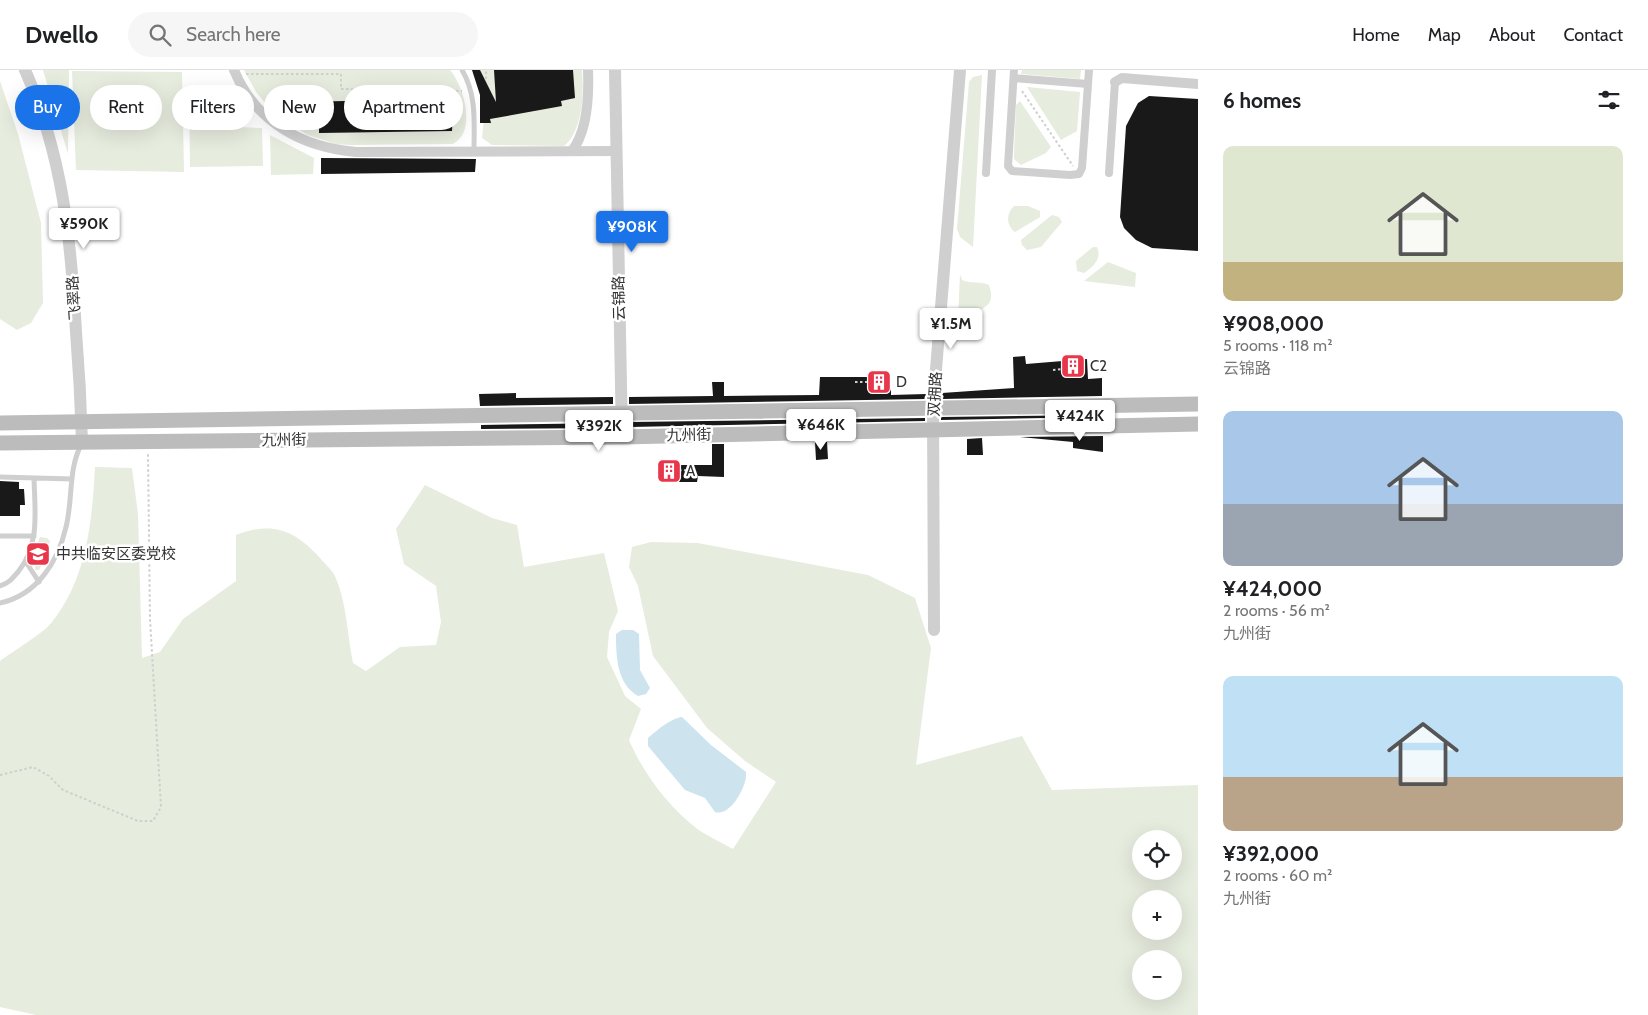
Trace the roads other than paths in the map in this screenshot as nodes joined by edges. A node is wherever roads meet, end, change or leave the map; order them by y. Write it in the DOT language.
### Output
graph roads {
  1 [pos="26,70"];
  2 [pos="462,70"];
  3 [pos="588,70"];
  4 [pos="615,70"];
  5 [pos="960,70"];
  6 [pos="992,70"];
  7 [pos="1089,70"];
  8 [pos="234,72"];
  9 [pos="1014,74"];
  10 [pos="1115,82"];
  11 [pos="1088,84"];
  12 [pos="1198,84"];
  13 [pos="580,133"];
  14 [pos="616,150"];
  15 [pos="474,151"];
  16 [pos="572,151"];
  17 [pos="588,151"];
  18 [pos="986,173"];
  19 [pos="1109,173"];
  20 [pos="1198,404"];
  21 [pos="932,407"];
  22 [pos="621,412"];
  23 [pos="82,421"];
  24 [pos="0,422"];
  25 [pos="1198,424"];
  26 [pos="933,430"];
  27 [pos="622,437"];
  28 [pos="82,442"];
  29 [pos="0,443"];
  30 [pos="0,477"];
  31 [pos="34,479"];
  32 [pos="72,479"];
  33 [pos="0,536"];
  34 [pos="34,536"];
  35 [pos="26,562"];
  36 [pos="39,582"];
  37 [pos="0,586"];
  38 [pos="0,604"];
  39 [pos="934,630"];
  1 -- 23 [label="street, 飞翠路"];
  2 -- 15 [label="lane"];
  3 -- 13 [label="street"];
  4 -- 14 [label="street, 云锦路"];
  5 -- 21 [label="street, 双拥路"];
  6 -- 18 [label="street"];
  7 -- 11 [label="street"];
  8 -- 15 [label="street"];
  9 -- 11 [label="street"];
  9 -- 11 [label="street"];
  10 -- 12 [label="street"];
  10 -- 19 [label="street"];
  13 -- 16 [label="street"];
  13 -- 17 [label="street"];
  14 -- 17 [label="street"];
  14 -- 22 [label="street, 云锦路"];
  15 -- 16 [label="street"];
  16 -- 17 [label="street"];
  20 -- 21 [label="main road, 九州街"];
  21 -- 22 [label="main road, 九州街"];
  21 -- 26 [label="street, 双拥路"];
  22 -- 23 [label="main road, 九州街"];
  22 -- 27 [label="street, 云锦路"];
  23 -- 24 [label="main road, 九州街"];
  23 -- 28 [label="street, 飞翠路"];
  25 -- 26 [label="main road, 九州街"];
  26 -- 27 [label="main road, 九州街"];
  26 -- 39 [label="street, 双拥路"];
  27 -- 28 [label="main road, 九州街"];
  28 -- 29 [label="main road, 九州街"];
  28 -- 32 [label="lane"];
  30 -- 31 [label="lane"];
  31 -- 32 [label="lane"];
  31 -- 34 [label="lane"];
  32 -- 36 [label="lane"];
  33 -- 34 [label="lane"];
  34 -- 35 [label="lane"];
  35 -- 36 [label="lane"];
  35 -- 37 [label="lane"];
  36 -- 38 [label="lane"];
}
